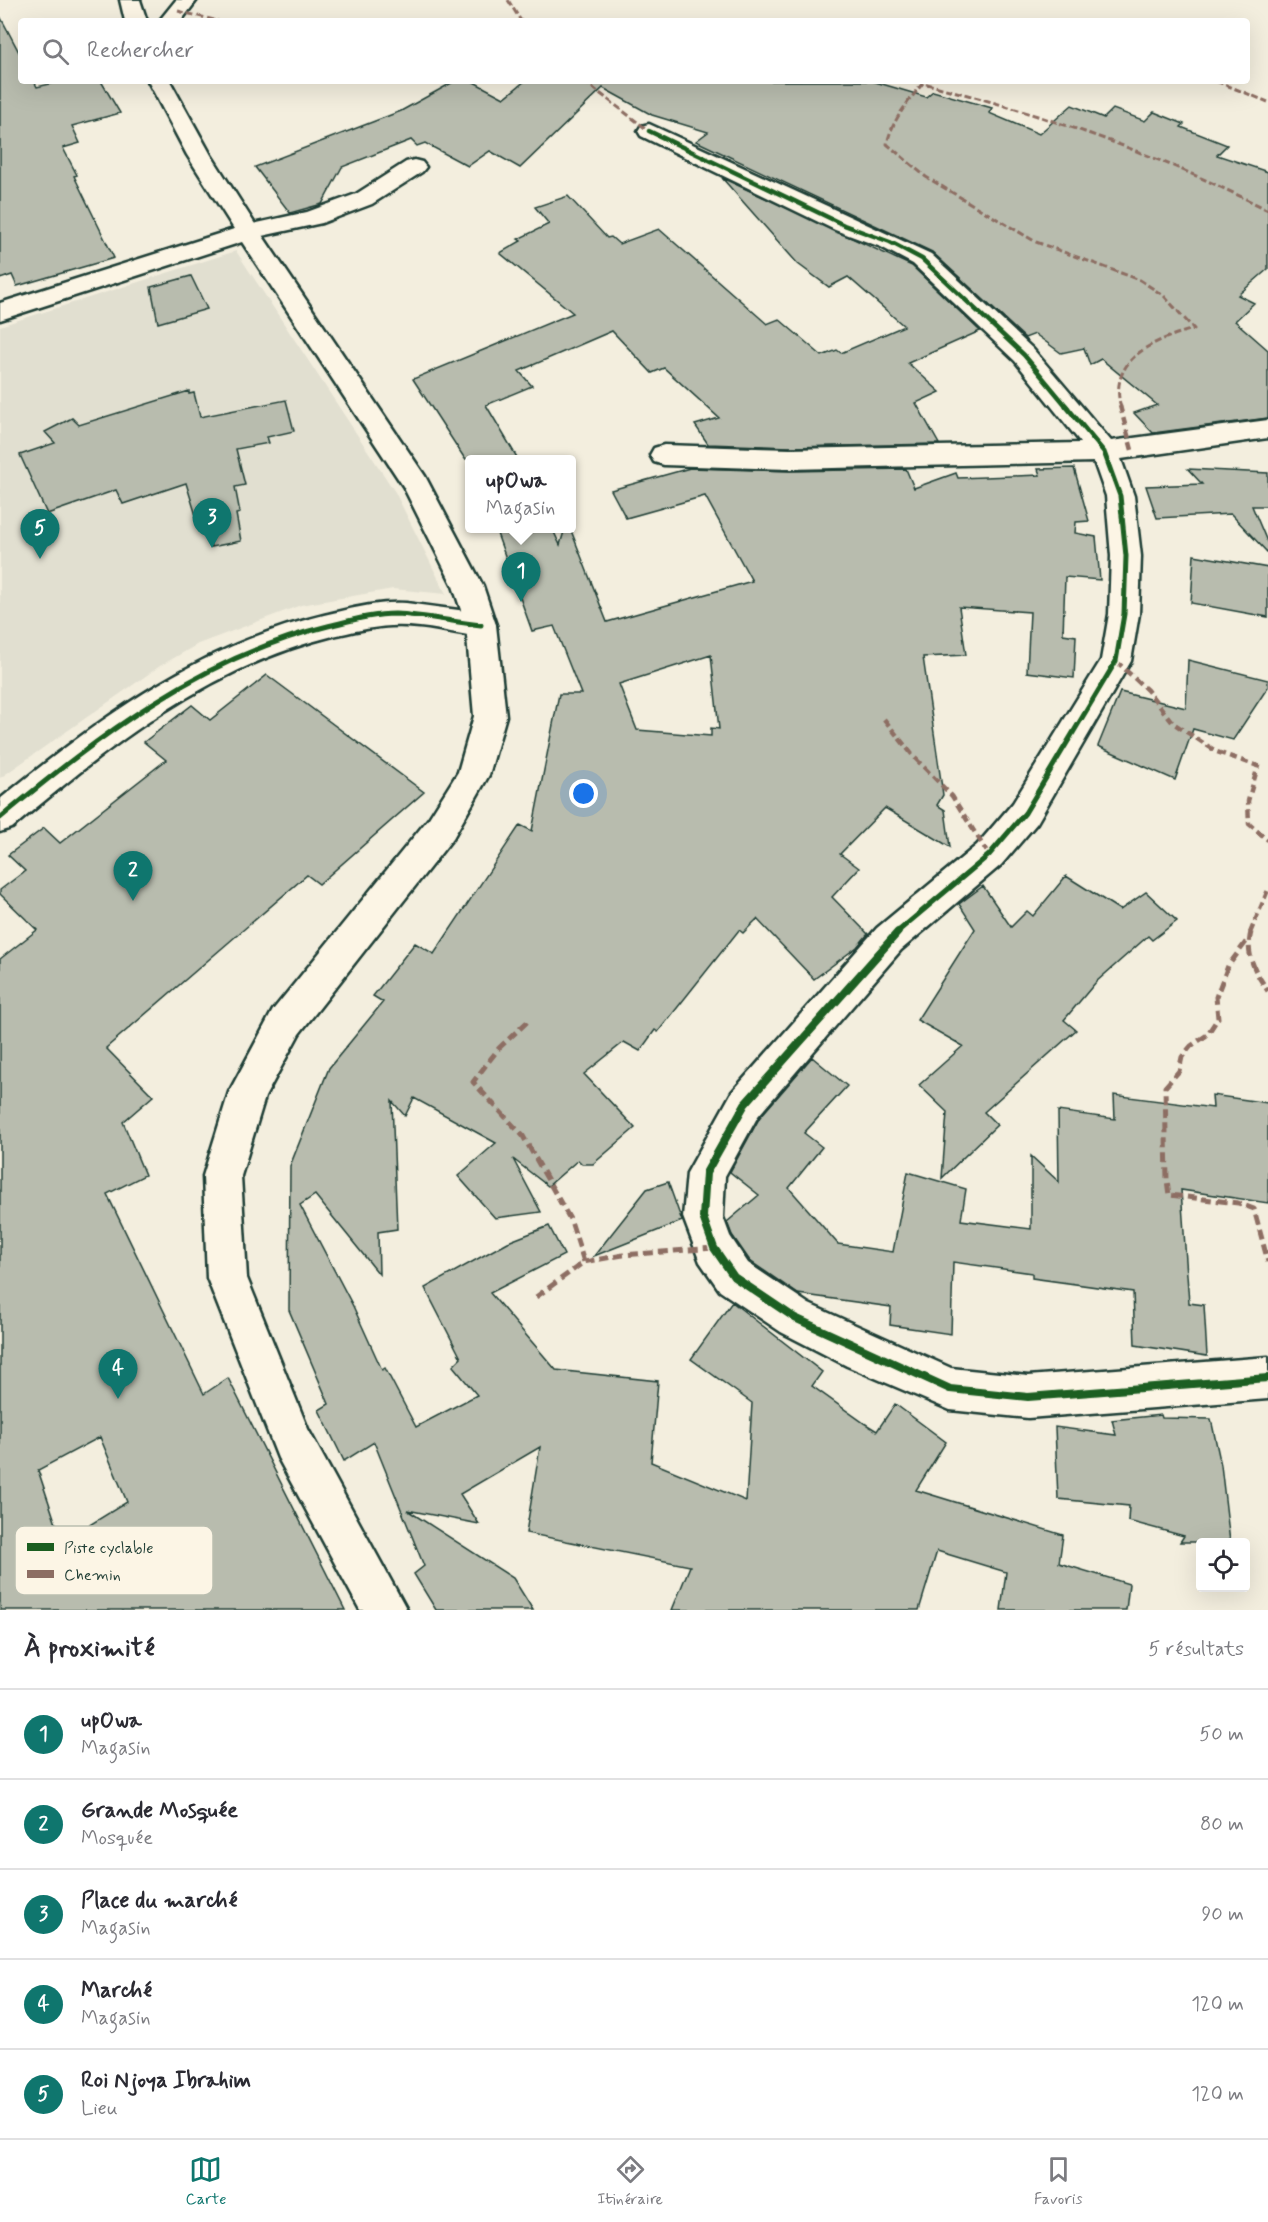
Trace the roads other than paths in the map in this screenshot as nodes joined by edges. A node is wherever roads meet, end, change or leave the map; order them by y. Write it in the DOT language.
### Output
graph roads {
  1 [pos="130,0"];
  2 [pos="187,0"];
  3 [pos="135,18"];
  4 [pos="172,18"];
  5 [pos="161,84"];
  6 [pos="649,131"];
  7 [pos="414,167"];
  8 [pos="248,232"];
  9 [pos="0,312"];
  10 [pos="1268,429"];
  11 [pos="1104,452"];
  12 [pos="664,455"];
  13 [pos="481,625"];
  14 [pos="0,818"];
  15 [pos="1268,1378"];
  16 [pos="384,1610"];
  1 -- 3 [label="street"];
  2 -- 4 [label="street"];
  5 -- 8 [label="street"];
  6 -- 11 [label="street"];
  7 -- 8 [label="street"];
  8 -- 9 [label="street"];
  8 -- 13 [label="street"];
  10 -- 11 [label="street"];
  11 -- 12 [label="street"];
  11 -- 15 [label="street"];
  13 -- 14 [label="street"];
  13 -- 16 [label="street"];
}
